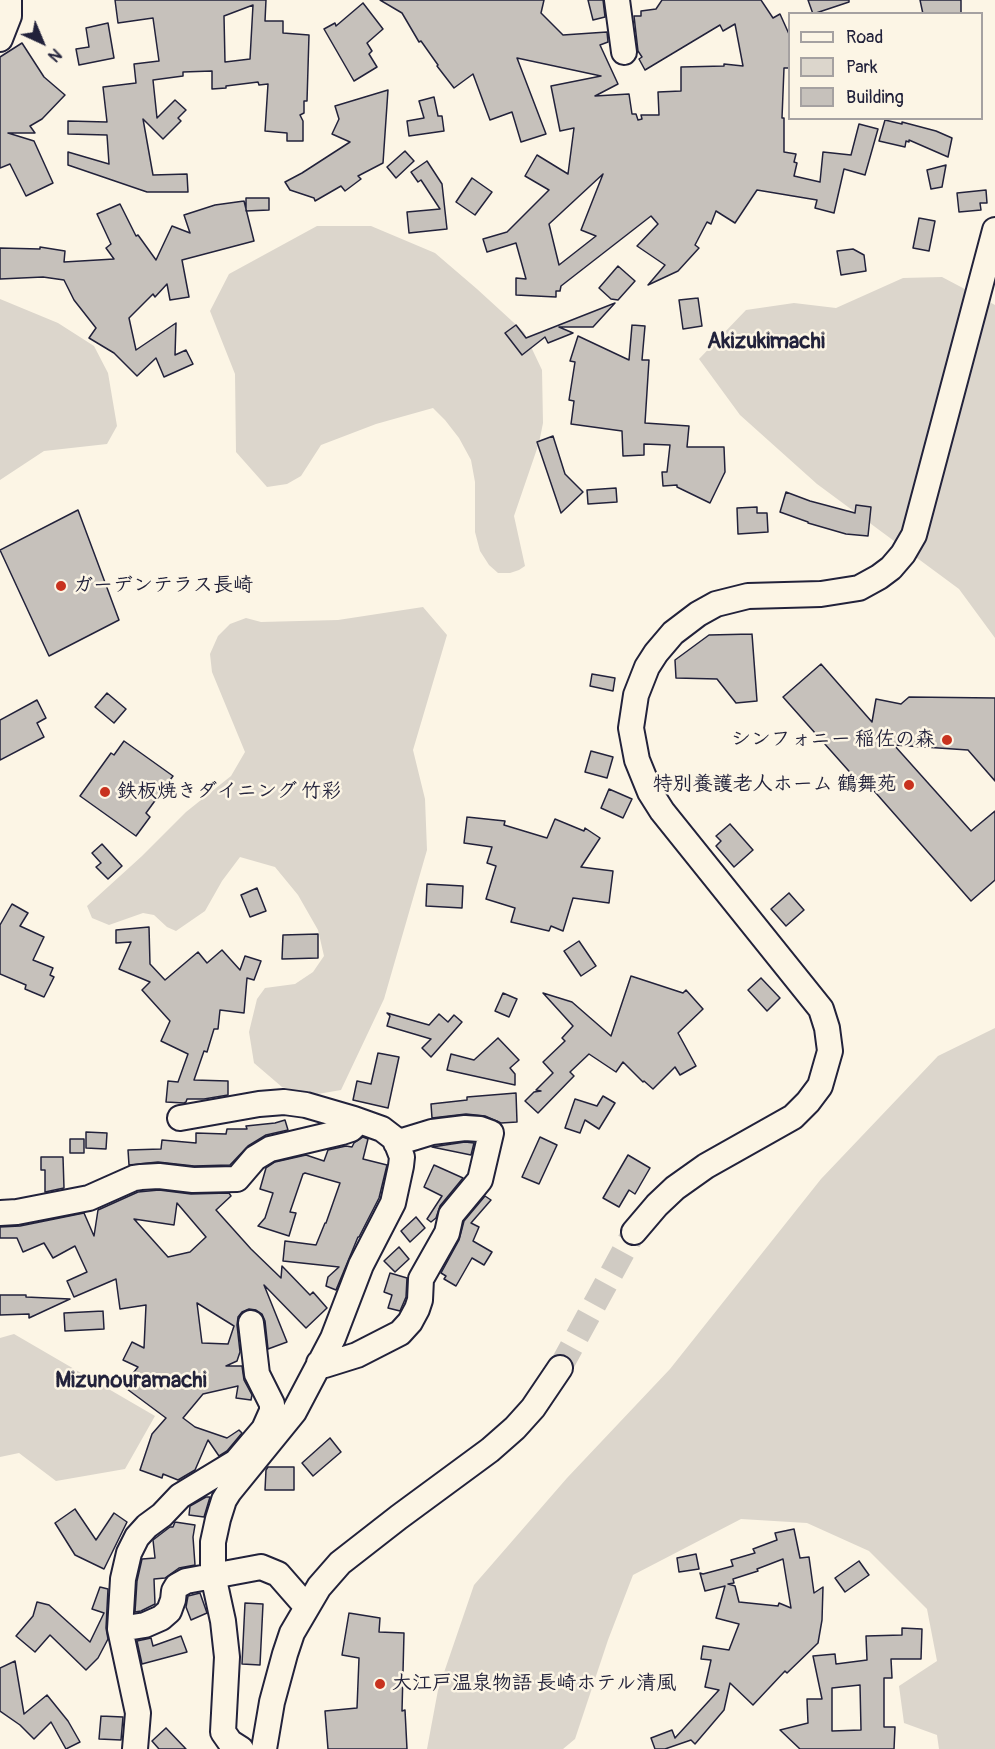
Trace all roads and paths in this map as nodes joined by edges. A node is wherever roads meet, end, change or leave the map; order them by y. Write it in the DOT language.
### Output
graph roads {
  1 [pos="9,0"];
  2 [pos="617,0"];
  3 [pos="0,39"];
  4 [pos="624,52"];
  5 [pos="995,230"];
  6 [pos="180,1118"];
  7 [pos="359,1121"];
  8 [pos="396,1143"];
  9 [pos="0,1213"];
  10 [pos="634,1232"];
  11 [pos="251,1323"];
  12 [pos="319,1363"];
  13 [pos="560,1368"];
  14 [pos="213,1575"];
  15 [pos="306,1606"];
  16 [pos="120,1629"];
  17 [pos="135,1749"];
  18 [pos="242,1749"];
  19 [pos="264,1749"];
  1 -- 3 [label="street"];
  2 -- 4 [label="street"];
  5 -- 10 [label="street"];
  6 -- 7 [label="street"];
  7 -- 8 [label="street"];
  7 -- 9 [label="street"];
  8 -- 12 [label="street"];
  8 -- 12 [label="street"];
  11 -- 16 [label="street"];
  12 -- 14 [label="street"];
  13 -- 15 [label="street"];
  14 -- 15 [label="street"];
  14 -- 16 [label="street"];
  14 -- 18 [label="street"];
  15 -- 19 [label="street"];
  16 -- 17 [label="street"];
}
